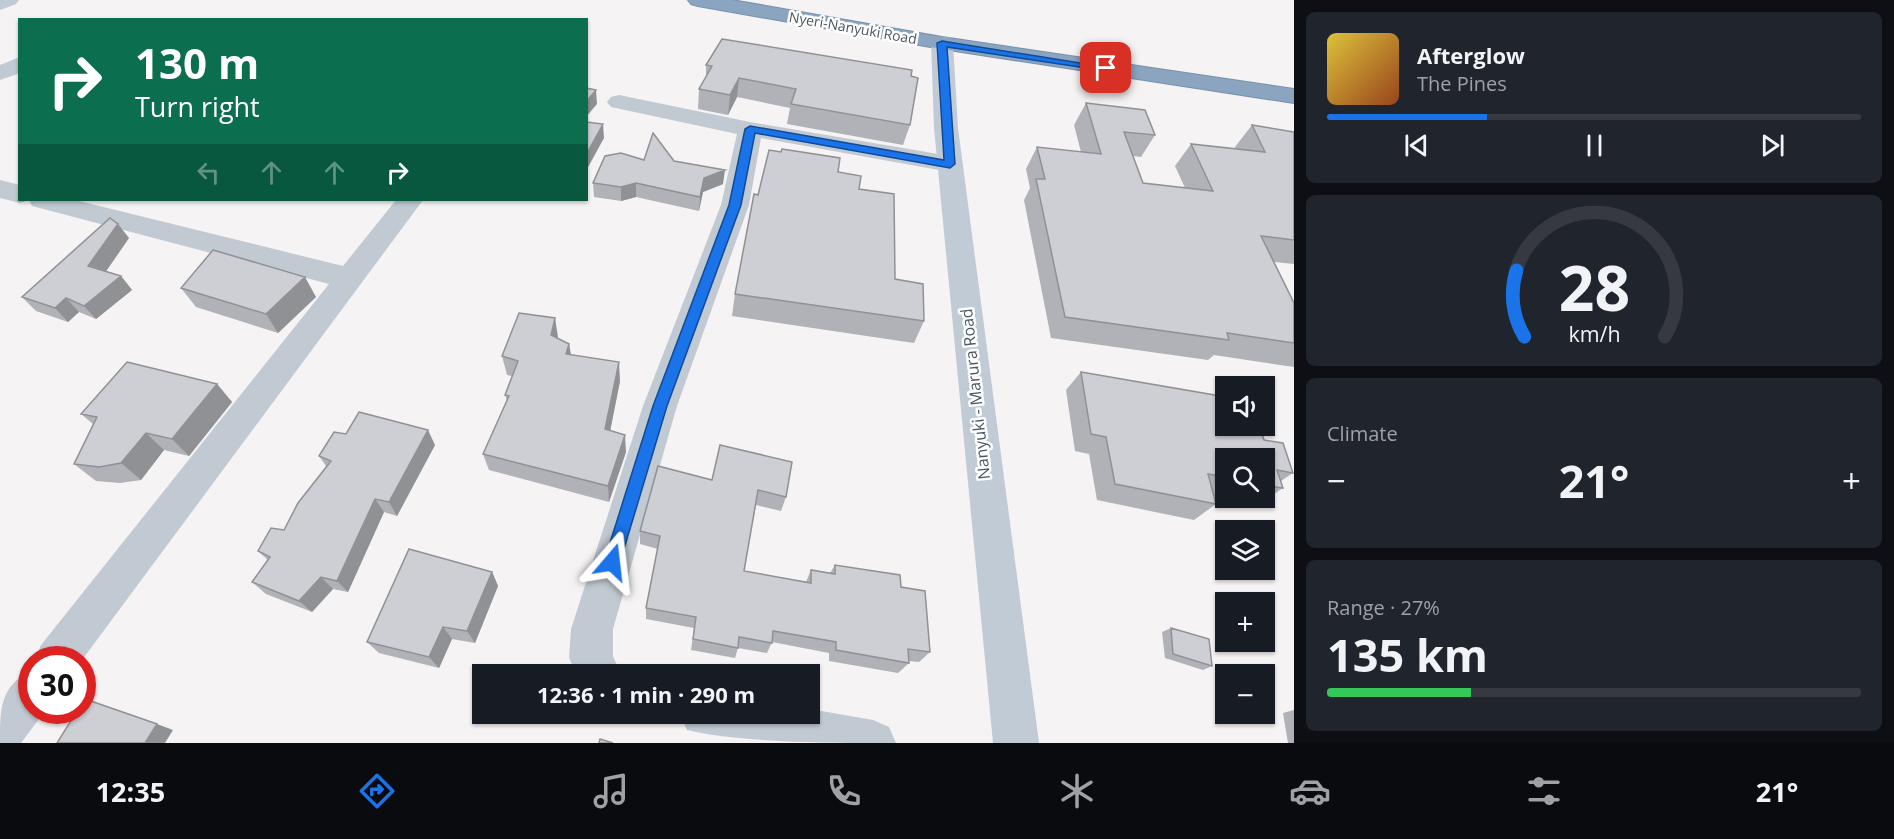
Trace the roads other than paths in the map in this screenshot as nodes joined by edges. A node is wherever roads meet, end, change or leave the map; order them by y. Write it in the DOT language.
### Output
graph roads {
  1 [pos="9,0"];
  2 [pos="698,0"];
  3 [pos="0,4"];
  4 [pos="942,43"];
  5 [pos="18,65"];
  6 [pos="0,73"];
  7 [pos="1294,96"];
  8 [pos="619,102"];
  9 [pos="750,129"];
  10 [pos="950,164"];
  11 [pos="0,189"];
  12 [pos="18,194"];
  13 [pos="46,201"];
  14 [pos="409,201"];
  15 [pos="351,279"];
  16 [pos="67,646"];
  17 [pos="594,664"];
  18 [pos="18,710"];
  19 [pos="762,724"];
  20 [pos="0,733"];
  21 [pos="873,743"];
  22 [pos="1016,743"];
  1 -- 3 [label="street"];
  2 -- 4 [label="highway, Nyeri-Nanyuki Road"];
  4 -- 7 [label="highway, Nyeri-Nanyuki Road"];
  4 -- 10 [label="street, Nanyuki - Marura Road"];
  5 -- 6 [label="street"];
  8 -- 9 [label="street"];
  9 -- 10 [label="street"];
  9 -- 17 [label="street"];
  10 -- 22 [label="street, Nanyuki - Marura Road"];
  11 -- 12 [label="street"];
  13 -- 15 [label="street"];
  14 -- 15 [label="street"];
  15 -- 16 [label="street"];
  18 -- 20 [label="street"];
  19 -- 21 [label="street"];
}
